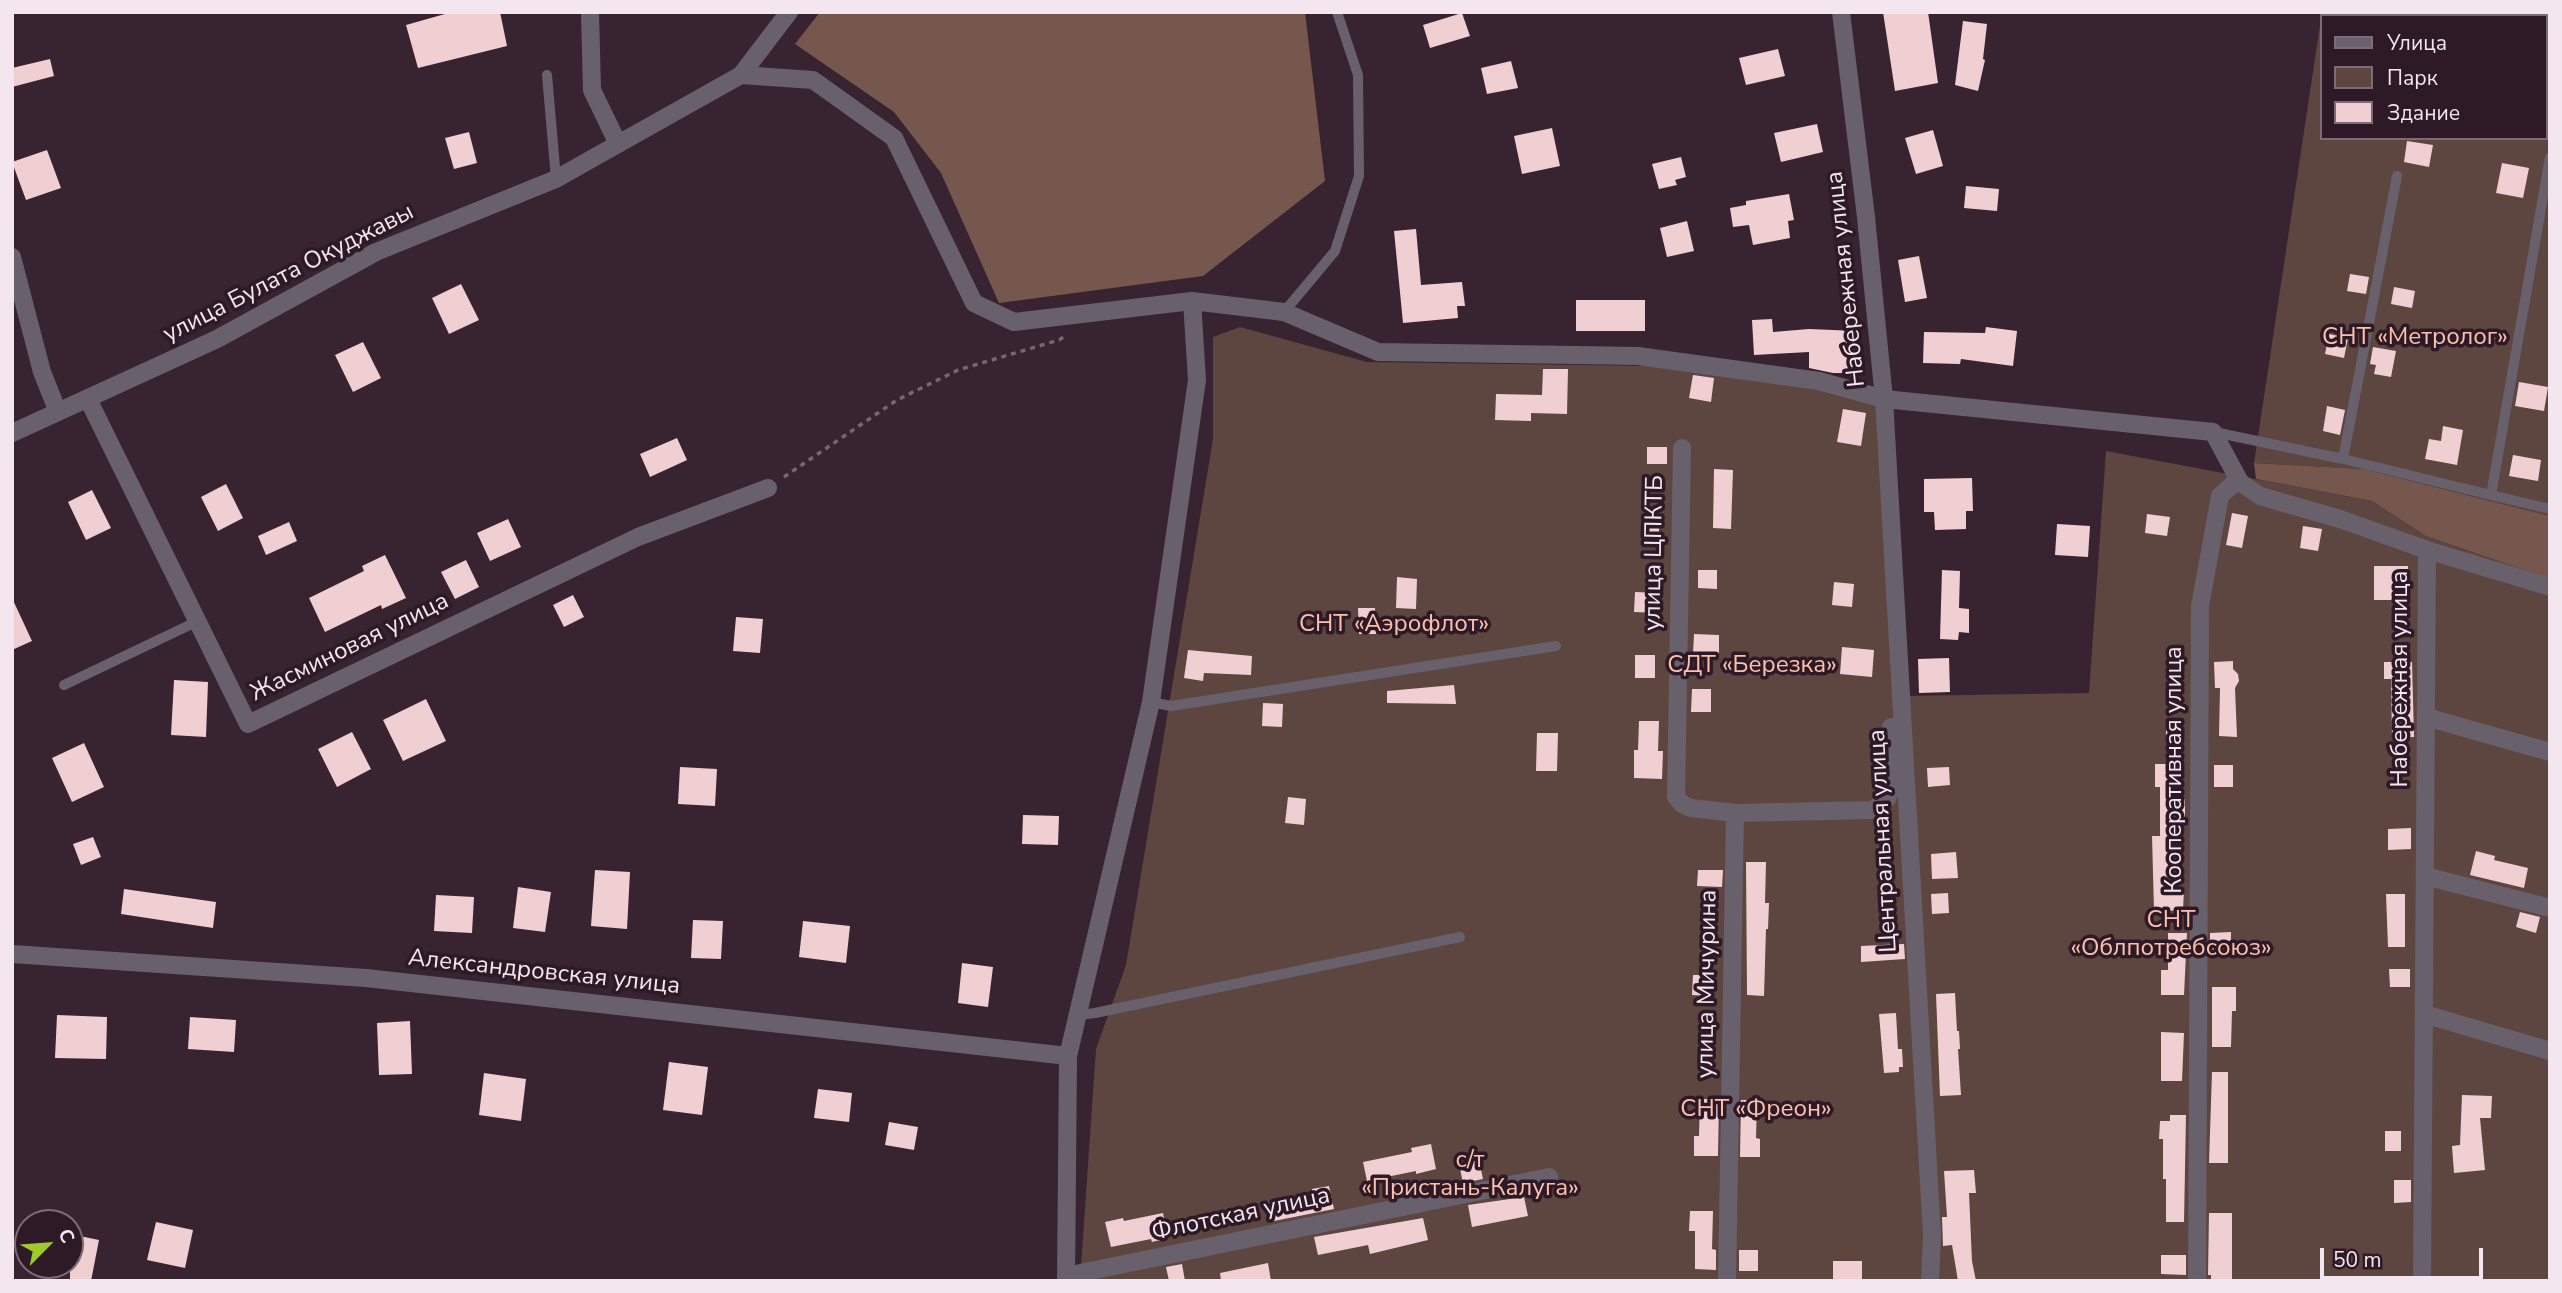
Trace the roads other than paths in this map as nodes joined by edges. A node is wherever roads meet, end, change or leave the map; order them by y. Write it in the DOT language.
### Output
graph roads {
  1 [pos="590,12"];
  2 [pos="789,12"];
  3 [pos="1337,12"];
  4 [pos="1841,12"];
  5 [pos="547,75"];
  6 [pos="741,75"];
  7 [pos="618,144"];
  8 [pos="2550,157"];
  9 [pos="2397,176"];
  10 [pos="556,179"];
  11 [pos="12,257"];
  12 [pos="1192,301"];
  13 [pos="1284,312"];
  14 [pos="88,399"];
  15 [pos="1884,399"];
  16 [pos="58,412"];
  17 [pos="2213,432"];
  18 [pos="12,433"];
  19 [pos="1682,448"];
  20 [pos="2343,459"];
  21 [pos="2240,482"];
  22 [pos="768,488"];
  23 [pos="2491,495"];
  24 [pos="2550,509"];
  25 [pos="2427,550"];
  26 [pos="2550,587"];
  27 [pos="198,621"];
  28 [pos="1556,646"];
  29 [pos="64,685"];
  30 [pos="1900,698"];
  31 [pos="1152,702"];
  32 [pos="2426,717"];
  33 [pos="2550,752"];
  34 [pos="1735,814"];
  35 [pos="2425,876"];
  36 [pos="2550,908"];
  37 [pos="1460,937"];
  38 [pos="12,954"];
  39 [pos="2424,1014"];
  40 [pos="1079,1015"];
  41 [pos="2550,1051"];
  42 [pos="1069,1056"];
  43 [pos="1549,1177"];
  44 [pos="1066,1278"];
  45 [pos="1727,1281"];
  46 [pos="1930,1281"];
  47 [pos="2197,1281"];
  48 [pos="2422,1281"];
  1 -- 7 [label="street"];
  2 -- 6 [label="street"];
  3 -- 13 [label="lane"];
  4 -- 15 [label="street, Набережная улица"];
  5 -- 10 [label="lane"];
  6 -- 7 [label="street, улица Булата Окуджавы"];
  6 -- 12 [label="street"];
  7 -- 10 [label="street, улица Булата Окуджавы"];
  8 -- 23 [label="lane"];
  9 -- 20 [label="lane"];
  10 -- 14 [label="street, улица Булата Окуджавы"];
  11 -- 16 [label="street"];
  12 -- 13 [label="street"];
  12 -- 31 [label="street"];
  13 -- 15 [label="street"];
  14 -- 16 [label="street, улица Булата Окуджавы"];
  14 -- 27 [label="street, Жасминовая улица"];
  15 -- 17 [label="street, Набережная улица"];
  15 -- 30 [label="street, Центральная улица"];
  16 -- 18 [label="street, улица Булата Окуджавы"];
  17 -- 20 [label="lane"];
  17 -- 21 [label="street"];
  19 -- 34 [label="street, улица ЦПКТБ"];
  20 -- 23 [label="lane"];
  21 -- 25 [label="street, Набережная улица"];
  21 -- 47 [label="street, Кооперативная улица"];
  22 -- 27 [label="street, Жасминовая улица"];
  23 -- 24 [label="lane"];
  25 -- 26 [label="street"];
  25 -- 32 [label="street, Набережная улица"];
  27 -- 29 [label="lane"];
  28 -- 31 [label="lane"];
  30 -- 34 [label="street, улица ЦПКТБ"];
  30 -- 46 [label="street, Центральная улица"];
  31 -- 40 [label="street"];
  32 -- 33 [label="street"];
  32 -- 35 [label="street, Набережная улица"];
  34 -- 45 [label="street, улица Мичурина"];
  35 -- 36 [label="street"];
  35 -- 39 [label="street, Набережная улица"];
  37 -- 40 [label="lane"];
  38 -- 42 [label="street, Александровская улица"];
  39 -- 41 [label="street"];
  39 -- 48 [label="street, Набережная улица"];
  40 -- 42 [label="street"];
  42 -- 44 [label="street"];
  43 -- 44 [label="street, Флотская улица"];
}
